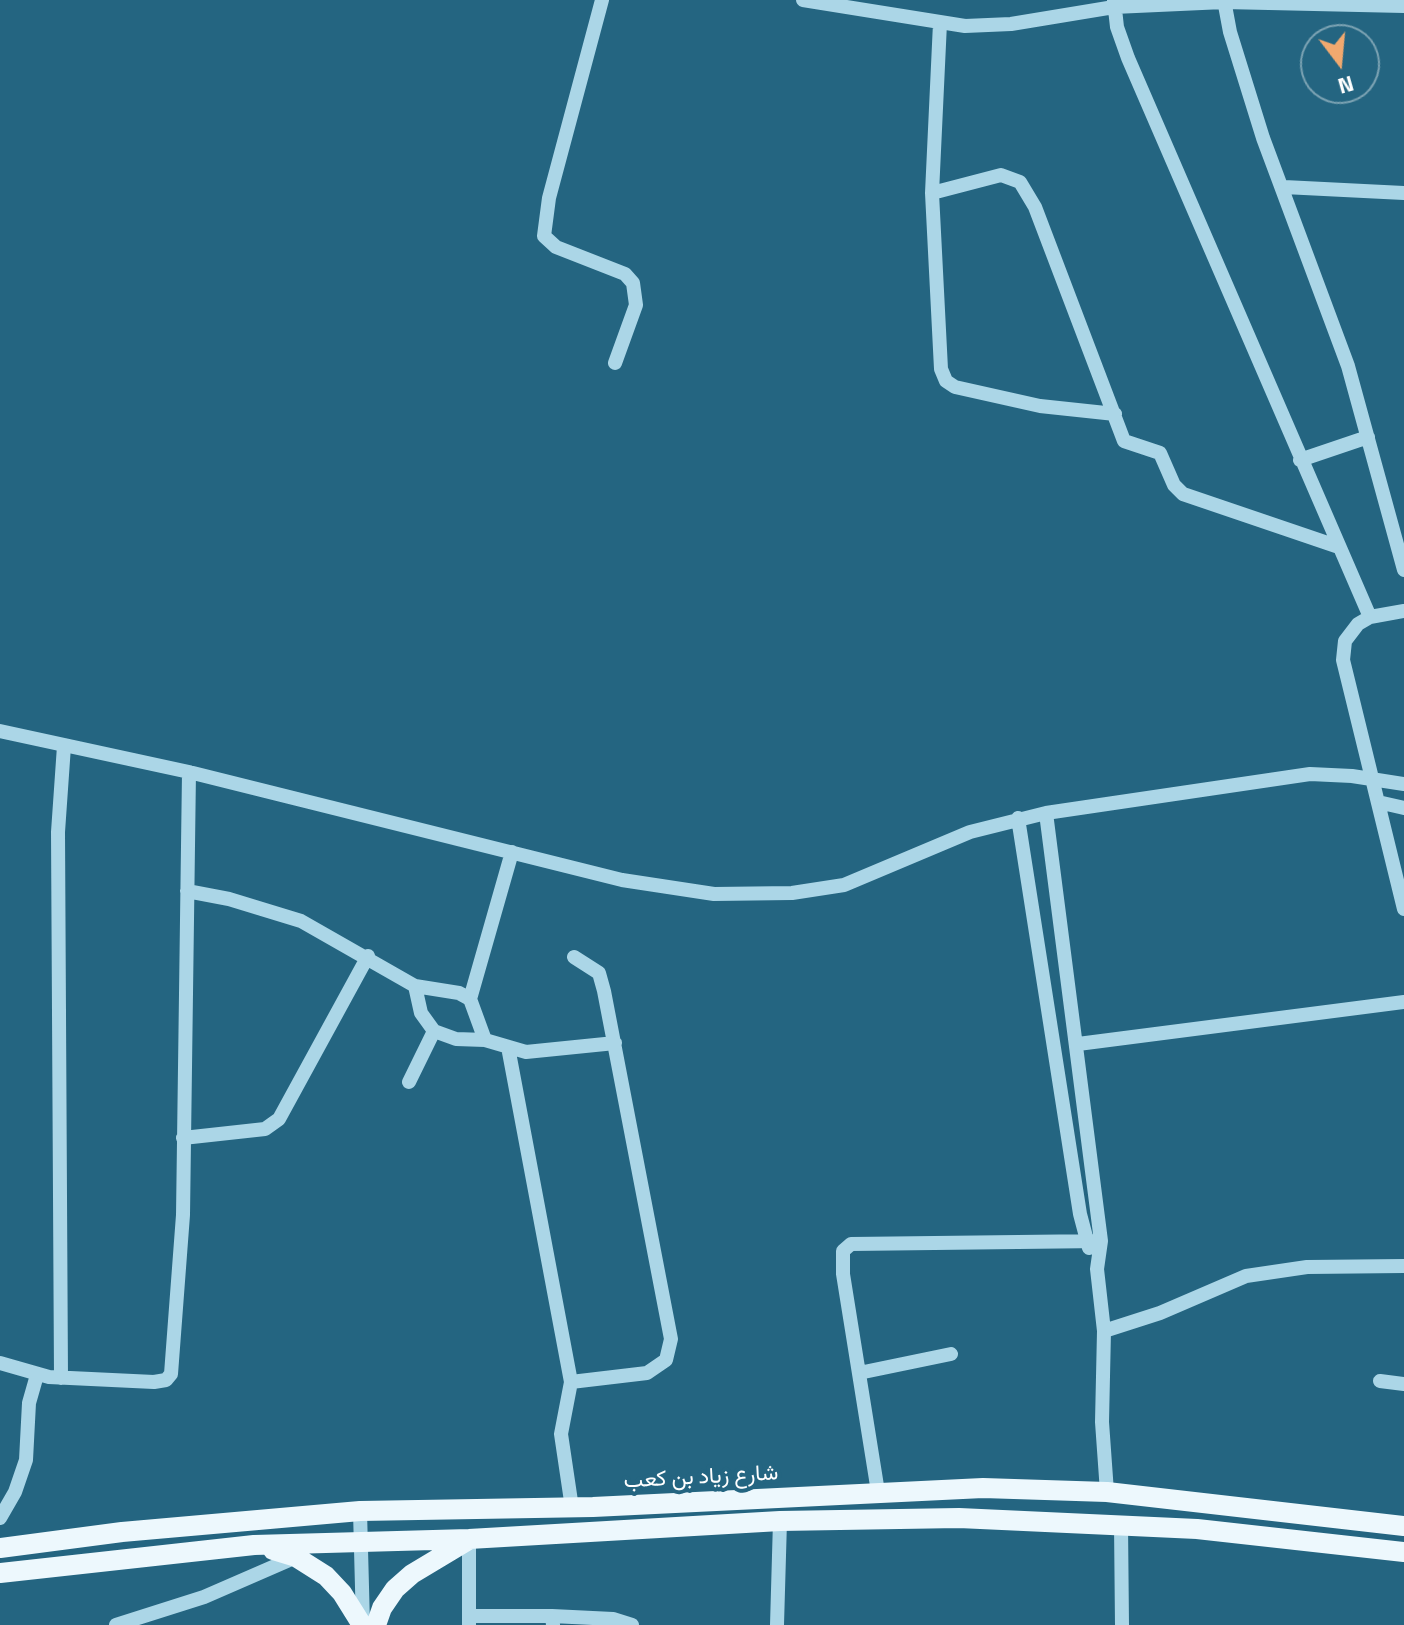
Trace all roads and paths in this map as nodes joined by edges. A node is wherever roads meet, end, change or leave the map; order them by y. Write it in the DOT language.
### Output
graph roads {
  1 [pos="602,0"];
  2 [pos="803,0"];
  3 [pos="1224,1"];
  4 [pos="1114,3"];
  5 [pos="1404,6"];
  6 [pos="882,7"];
  7 [pos="940,23"];
  8 [pos="1284,187"];
  9 [pos="932,193"];
  10 [pos="1404,193"];
  11 [pos="615,363"];
  12 [pos="1115,414"];
  13 [pos="1368,437"];
  14 [pos="1300,460"];
  15 [pos="1339,547"];
  16 [pos="1404,570"];
  17 [pos="1404,611"];
  18 [pos="1370,617"];
  19 [pos="0,731"];
  20 [pos="64,746"];
  21 [pos="189,772"];
  22 [pos="1372,779"];
  23 [pos="1404,784"];
  24 [pos="1378,802"];
  25 [pos="1404,808"];
  26 [pos="1046,813"];
  27 [pos="1018,818"];
  28 [pos="512,852"];
  29 [pos="187,891"];
  30 [pos="1404,909"];
  31 [pos="368,956"];
  32 [pos="574,957"];
  33 [pos="415,986"];
  34 [pos="470,999"];
  35 [pos="1404,1002"];
  36 [pos="434,1031"];
  37 [pos="485,1040"];
  38 [pos="615,1043"];
  39 [pos="1078,1044"];
  40 [pos="508,1047"];
  41 [pos="409,1082"];
  42 [pos="183,1138"];
  43 [pos="1094,1242"];
  44 [pos="1404,1266"];
  45 [pos="1104,1331"];
  46 [pos="951,1354"];
  47 [pos="0,1363"];
  48 [pos="859,1373"];
  49 [pos="37,1375"];
  50 [pos="61,1378"];
  51 [pos="1380,1381"];
  52 [pos="571,1382"];
  53 [pos="1404,1384"];
  54 [pos="878,1492"];
  55 [pos="1107,1492"];
  56 [pos="572,1508"];
  57 [pos="360,1511"];
  58 [pos="0,1518"];
  59 [pos="780,1521"];
  60 [pos="1121,1524"];
  61 [pos="1404,1526"];
  62 [pos="469,1539"];
  63 [pos="3,1542"];
  64 [pos="360,1543"];
  65 [pos="254,1545"];
  66 [pos="1404,1552"];
  67 [pos="296,1557"];
  68 [pos="0,1573"];
  69 [pos="469,1620"];
  70 [pos="552,1620"];
  71 [pos="116,1625"];
  72 [pos="362,1625"];
  73 [pos="376,1625"];
  74 [pos="632,1625"];
  75 [pos="777,1625"];
  76 [pos="1122,1625"];
  1 -- 11 [label="street"];
  2 -- 6 [label="street"];
  3 -- 4 [label="street"];
  3 -- 5 [label="street"];
  3 -- 8 [label="street"];
  4 -- 7 [label="street"];
  4 -- 14 [label="street"];
  6 -- 7 [label="street"];
  7 -- 9 [label="street"];
  8 -- 10 [label="street"];
  8 -- 13 [label="street"];
  9 -- 12 [label="street"];
  9 -- 12 [label="street"];
  12 -- 15 [label="street"];
  13 -- 14 [label="street"];
  13 -- 16 [label="street"];
  14 -- 15 [label="street"];
  15 -- 18 [label="street"];
  17 -- 18 [label="street"];
  18 -- 22 [label="street"];
  19 -- 20 [label="street"];
  20 -- 21 [label="street"];
  20 -- 50 [label="street"];
  21 -- 28 [label="street"];
  21 -- 29 [label="street"];
  22 -- 23 [label="street"];
  22 -- 24 [label="street"];
  22 -- 26 [label="street"];
  24 -- 25 [label="street"];
  24 -- 30 [label="street"];
  26 -- 27 [label="street"];
  26 -- 39 [label="street"];
  27 -- 28 [label="street"];
  27 -- 43 [label="street"];
  28 -- 34 [label="street"];
  29 -- 31 [label="street"];
  29 -- 42 [label="street"];
  31 -- 33 [label="street"];
  31 -- 42 [label="street"];
  32 -- 38 [label="street"];
  33 -- 34 [label="street"];
  33 -- 36 [label="street"];
  34 -- 37 [label="street"];
  35 -- 39 [label="street"];
  36 -- 37 [label="street"];
  36 -- 41 [label="street"];
  37 -- 40 [label="street"];
  38 -- 40 [label="street"];
  38 -- 52 [label="street"];
  39 -- 43 [label="street"];
  40 -- 52 [label="street"];
  42 -- 50 [label="street"];
  43 -- 45 [label="street"];
  43 -- 48 [label="street"];
  44 -- 45 [label="street"];
  45 -- 55 [label="street"];
  46 -- 48 [label="street"];
  47 -- 49 [label="street"];
  48 -- 54 [label="street"];
  49 -- 50 [label="street"];
  49 -- 58 [label="street"];
  51 -- 53 [label="street"];
  52 -- 56 [label="street"];
  54 -- 55 [label="main road, شارع زياد بن كعب"];
  54 -- 56 [label="main road, شارع زياد بن كعب"];
  55 -- 61 [label="main road, شارع زياد بن كعب"];
  56 -- 57 [label="main road, شارع زياد بن كعب"];
  57 -- 63 [label="main road, شارع زياد بن كعب"];
  57 -- 64 [label="street"];
  59 -- 60 [label="main road"];
  59 -- 62 [label="main road"];
  59 -- 75 [label="street"];
  60 -- 66 [label="main road"];
  60 -- 76 [label="street"];
  62 -- 64 [label="main road"];
  62 -- 69 [label="street"];
  62 -- 73 [label="main road"];
  64 -- 65 [label="main road"];
  64 -- 72 [label="street"];
  65 -- 67 [label="main road"];
  65 -- 68 [label="main road"];
  67 -- 71 [label="street"];
  67 -- 72 [label="main road"];
  69 -- 70 [label="street"];
  70 -- 74 [label="street"];
}
